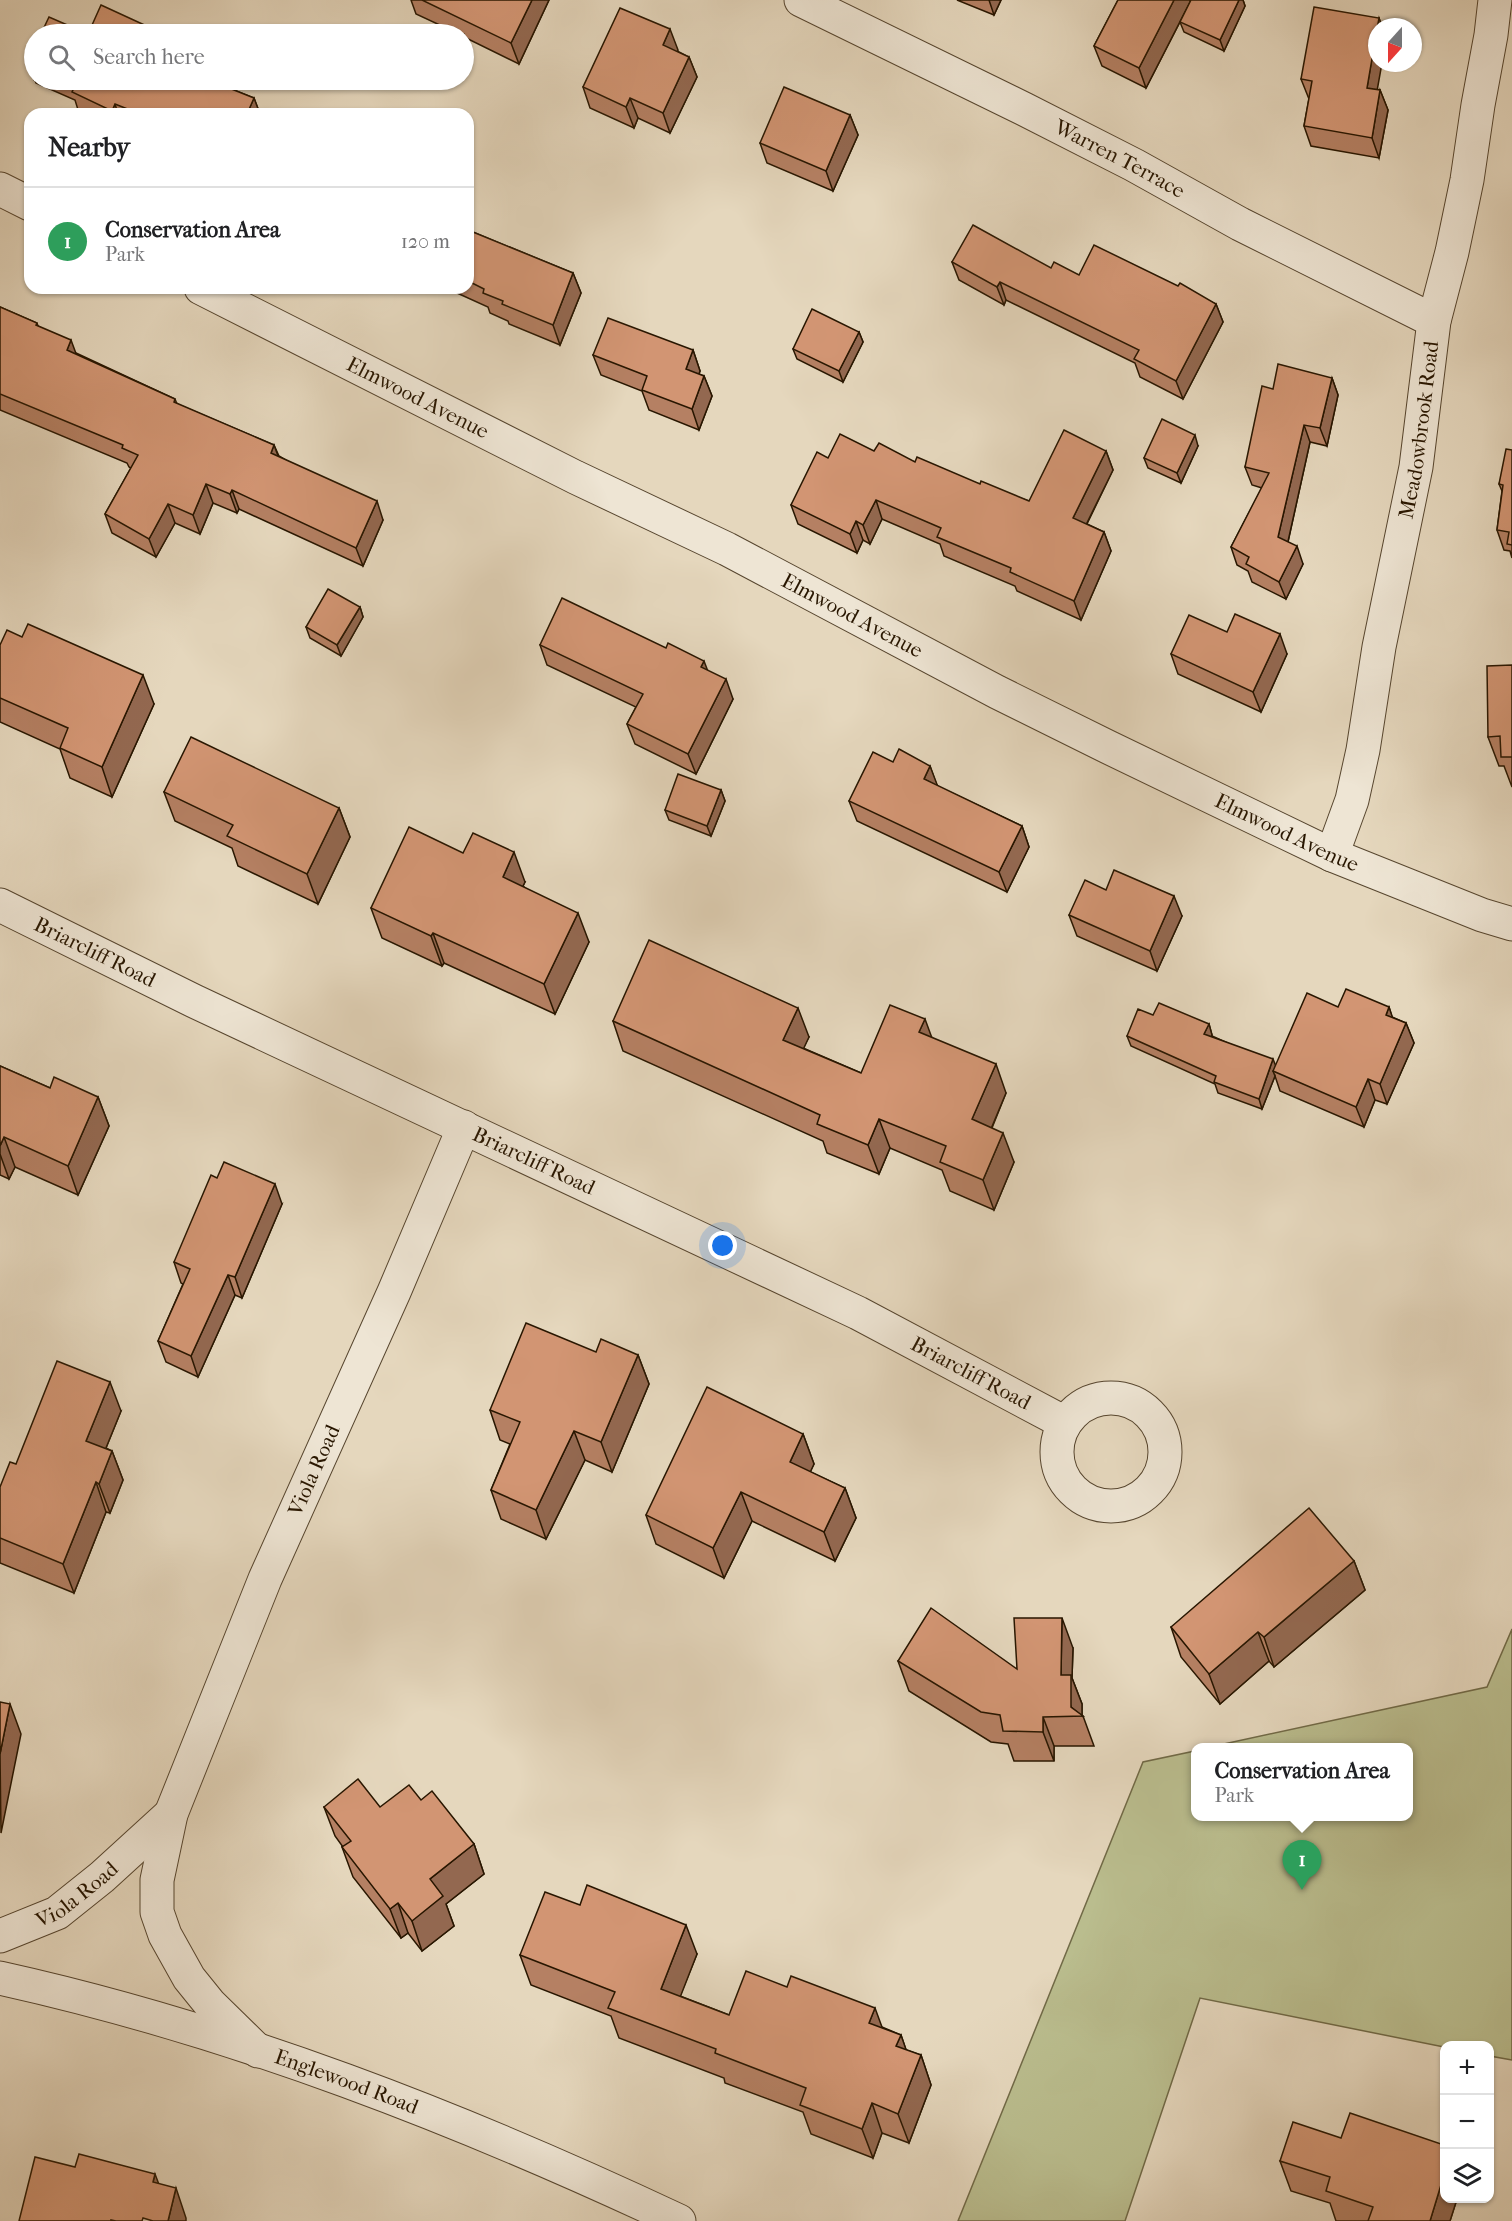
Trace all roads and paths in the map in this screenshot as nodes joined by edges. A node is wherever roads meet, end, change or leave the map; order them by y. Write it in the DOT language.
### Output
graph roads {
  1 [pos="801,0"];
  2 [pos="1495,0"];
  3 [pos="0,189"];
  4 [pos="24,201"];
  5 [pos="213,294"];
  6 [pos="1434,321"];
  7 [pos="1332,855"];
  8 [pos="0,905"];
  9 [pos="1512,924"];
  10 [pos="464,1127"];
  11 [pos="1065,1422"];
  12 [pos="171,1814"];
  13 [pos="0,1936"];
  14 [pos="0,1978"];
  15 [pos="258,2051"];
  16 [pos="679,2221"];
  1 -- 6 [label="street, Warren Terrace"];
  2 -- 6 [label="street, Meadowbrook Road"];
  3 -- 4 [label="street"];
  5 -- 7 [label="street, Elmwood Avenue"];
  6 -- 7 [label="street, Meadowbrook Road"];
  7 -- 9 [label="street, Elmwood Avenue"];
  8 -- 10 [label="street, Briarcliff Road"];
  10 -- 11 [label="street, Briarcliff Road"];
  10 -- 12 [label="street, Viola Road"];
  12 -- 13 [label="street, Viola Road"];
  12 -- 15 [label="street, Viola Road"];
  14 -- 15 [label="street, Englewood Road"];
  15 -- 16 [label="street, Englewood Road"];
}
